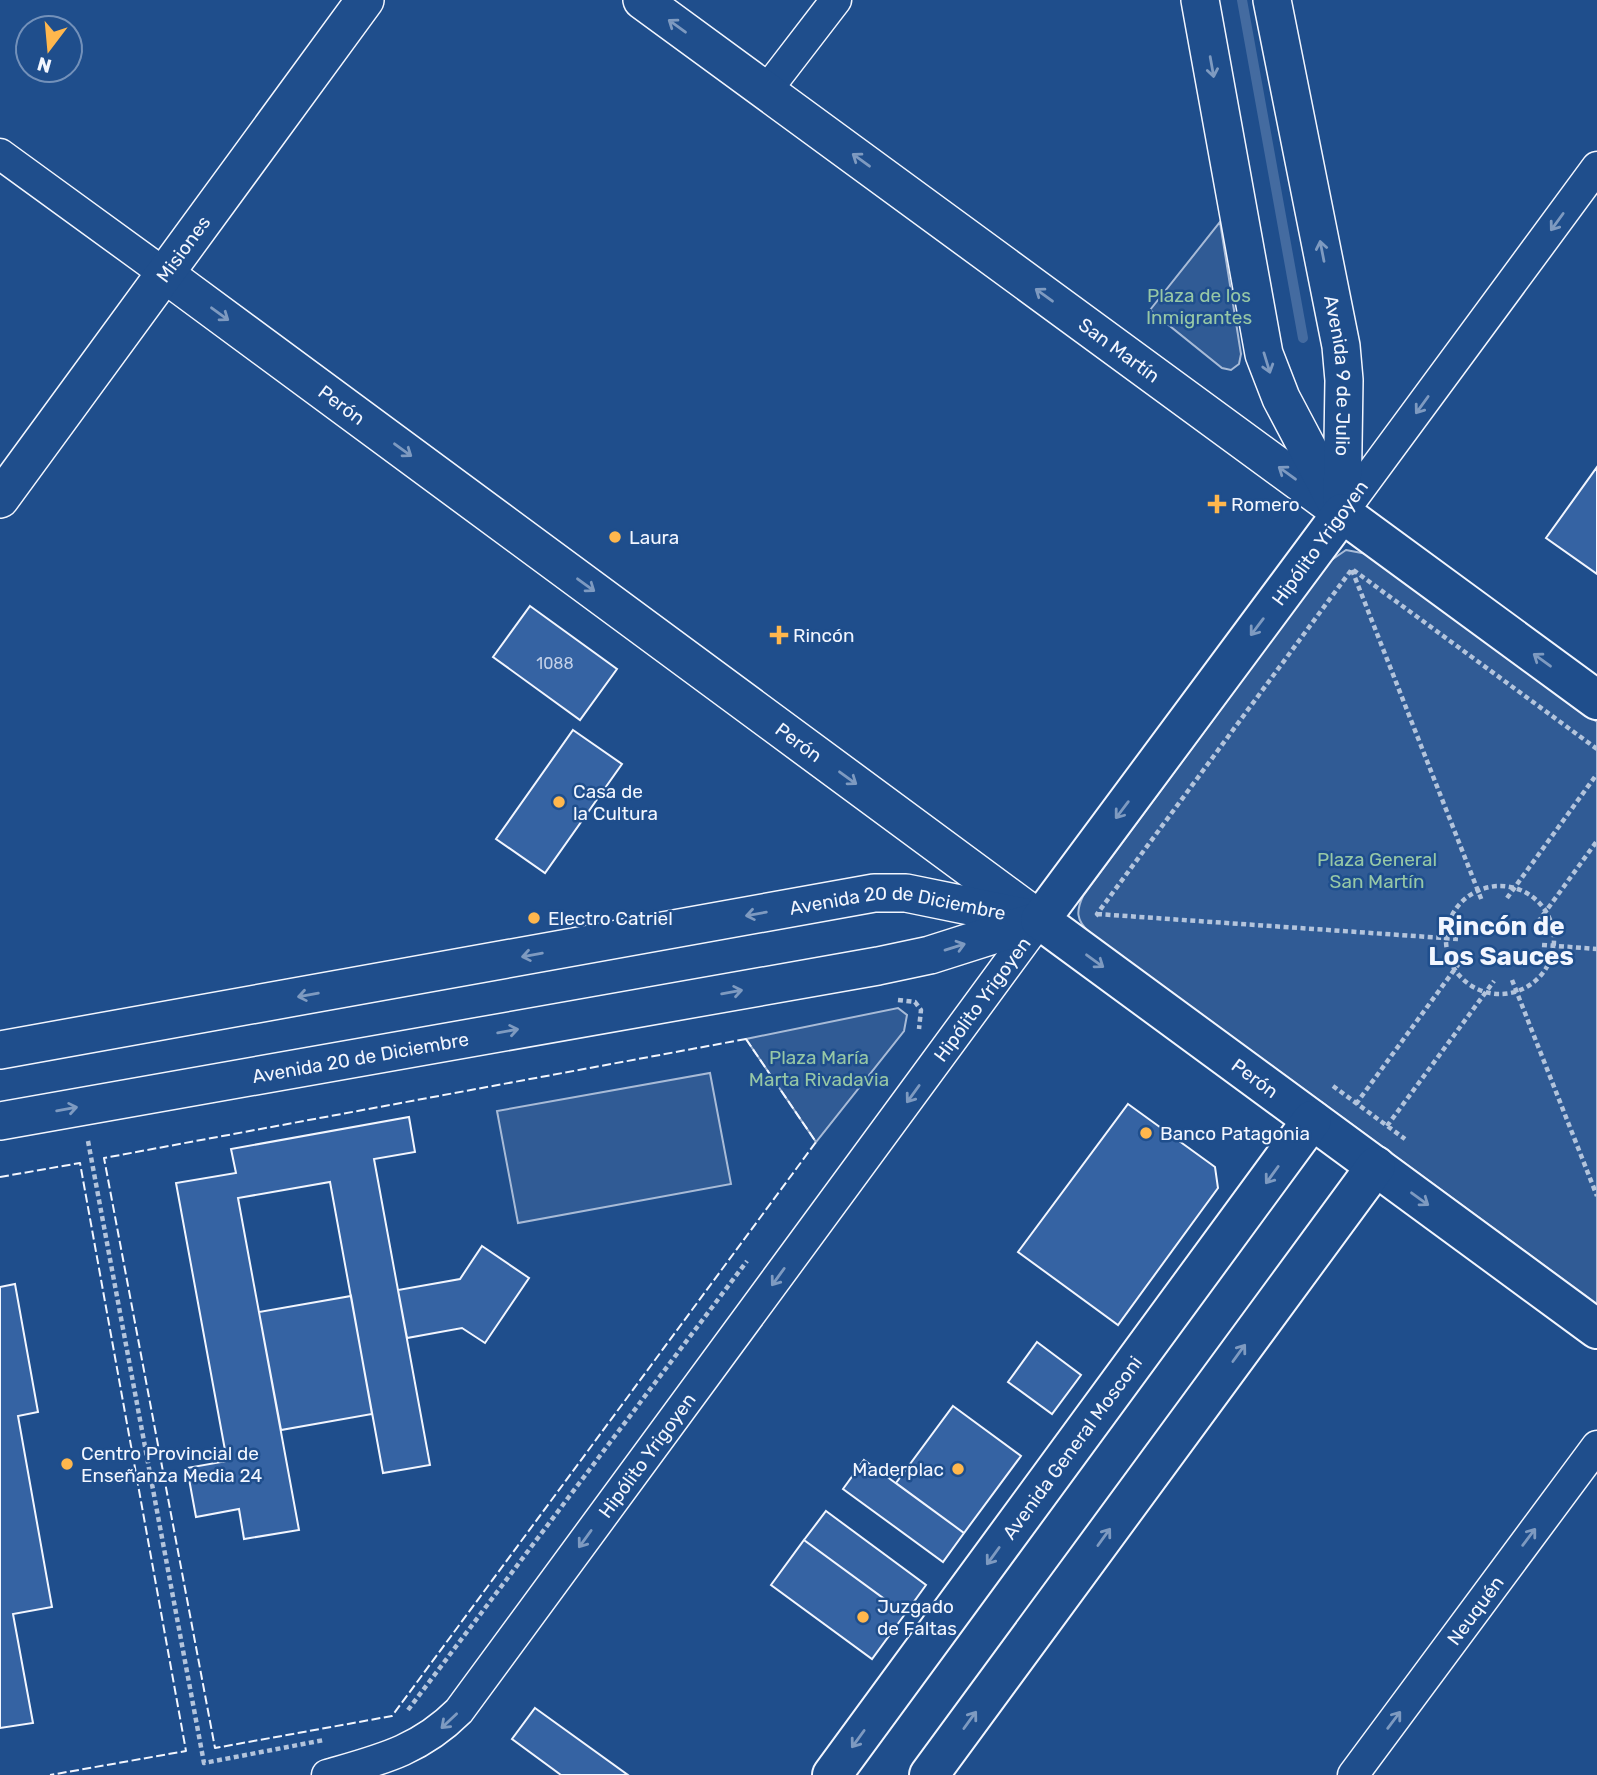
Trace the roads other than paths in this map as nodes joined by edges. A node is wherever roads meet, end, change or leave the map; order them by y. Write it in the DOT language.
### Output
graph roads {
  1 [pos="365,0"];
  2 [pos="642,0"];
  3 [pos="836,0"];
  4 [pos="1200,0"];
  5 [pos="1272,0"];
  6 [pos="766,91"];
  7 [pos="0,154"];
  8 [pos="1597,167"];
  9 [pos="165,274"];
  10 [pos="0,499"];
  11 [pos="1342,513"];
  12 [pos="1597,701"];
  13 [pos="1040,920"];
  14 [pos="0,1050"];
  15 [pos="1312,1120"];
  16 [pos="0,1121"];
  17 [pos="1376,1166"];
  18 [pos="1597,1329"];
  19 [pos="1597,1446"];
  20 [pos="327,1775"];
  21 [pos="832,1775"];
  22 [pos="929,1775"];
  23 [pos="1353,1775"];
  1 -- 9 [label="street, Misiones"];
  6 -- 2 [label="street, San Martín, one-way"];
  3 -- 6 [label="street"];
  4 -- 11 [label="street, Avenida 9 de Julio, one-way"];
  11 -- 5 [label="street, Avenida 9 de Julio, one-way"];
  11 -- 6 [label="street, San Martín, one-way"];
  7 -- 9 [label="street, Perón"];
  8 -- 11 [label="street, Hipólito Yrigoyen, one-way"];
  9 -- 10 [label="street, Misiones"];
  9 -- 13 [label="street, Perón, one-way"];
  12 -- 11 [label="main road, San Martín, one-way"];
  11 -- 13 [label="main road, Hipólito Yrigoyen, one-way"];
  13 -- 14 [label="street, Avenida 20 de Diciembre, one-way"];
  13 -- 15 [label="main road, Perón, one-way"];
  16 -- 13 [label="street, Avenida 20 de Diciembre, one-way"];
  13 -- 20 [label="street, Hipólito Yrigoyen, one-way"];
  15 -- 17 [label="main road, Perón"];
  15 -- 21 [label="main road, Avenida General Mosconi, one-way"];
  17 -- 18 [label="main road, Perón, one-way"];
  22 -- 17 [label="main road, one-way"];
  23 -- 19 [label="street, Neuquén, one-way"];
}
